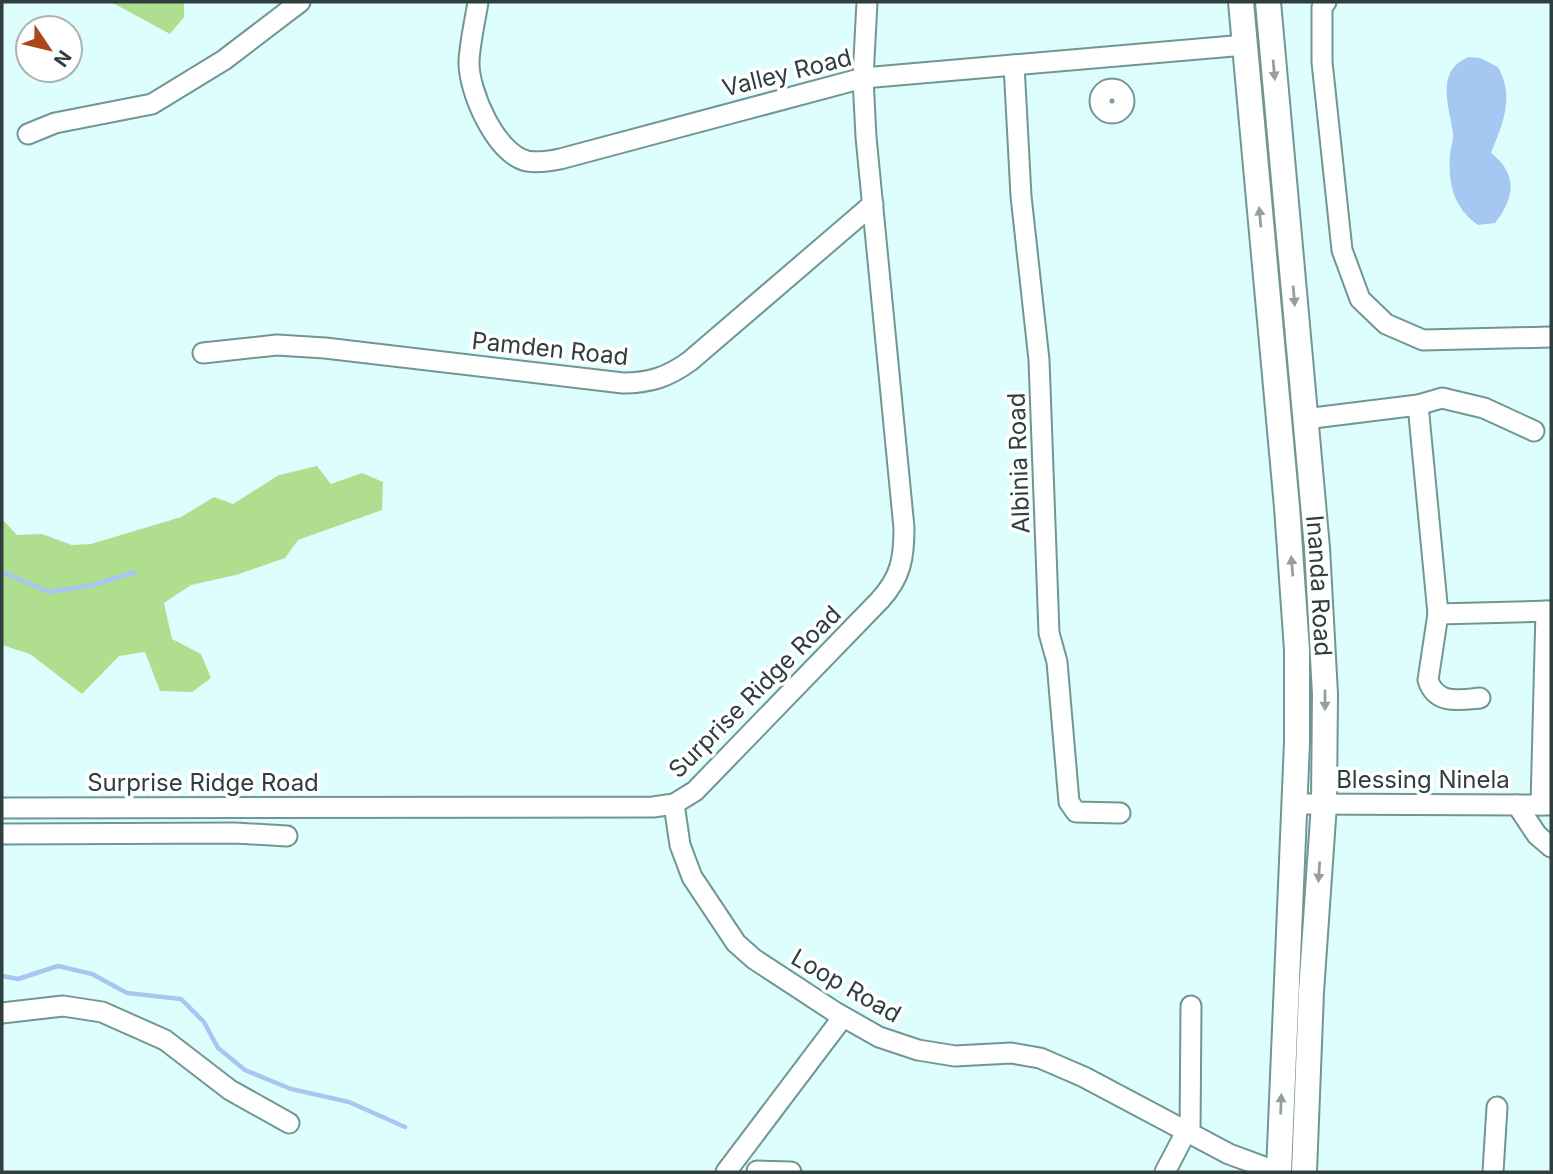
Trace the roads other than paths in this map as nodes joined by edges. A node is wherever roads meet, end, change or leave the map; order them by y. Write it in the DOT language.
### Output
graph roads {
  1 [pos="300,2"];
  2 [pos="478,2"];
  3 [pos="867,2"];
  4 [pos="1241,2"];
  5 [pos="1268,2"];
  6 [pos="1326,2"];
  7 [pos="1245,45"];
  8 [pos="1110,56"];
  9 [pos="1014,65"];
  10 [pos="863,78"];
  11 [pos="1110,89"];
  12 [pos="28,134"];
  13 [pos="873,204"];
  14 [pos="1551,337"];
  15 [pos="203,353"];
  16 [pos="1418,405"];
  17 [pos="1305,419"];
  18 [pos="1534,431"];
  19 [pos="1549,611"];
  20 [pos="1438,614"];
  21 [pos="1323,638"];
  22 [pos="1297,650"];
  23 [pos="1480,698"];
  24 [pos="674,804"];
  25 [pos="1294,804"];
  26 [pos="1324,804"];
  27 [pos="1517,805"];
  28 [pos="1546,805"];
  29 [pos="2,807"];
  30 [pos="1120,813"];
  31 [pos="2,834"];
  32 [pos="287,836"];
  33 [pos="1551,847"];
  34 [pos="1311,992"];
  35 [pos="1191,1006"];
  36 [pos="2,1013"];
  37 [pos="843,1017"];
  38 [pos="1283,1047"];
  39 [pos="1497,1107"];
  40 [pos="289,1122"];
  41 [pos="1188,1133"];
  42 [pos="757,1171"];
  43 [pos="726,1172"];
  44 [pos="791,1172"];
  45 [pos="1165,1172"];
  46 [pos="1279,1172"];
  47 [pos="1304,1172"];
  48 [pos="1493,1172"];
  1 -- 12 [label="street"];
  2 -- 10 [label="street, Valley Road"];
  3 -- 10 [label="street, Surprise Ridge Road"];
  4 -- 7 [label="main road, Inanda Road"];
  5 -- 17 [label="main road, Inanda Road, one-way"];
  6 -- 14 [label="street"];
  7 -- 8 [label="street, Valley Road"];
  22 -- 7 [label="main road, Inanda Road, one-way"];
  8 -- 9 [label="street, Valley Road"];
  8 -- 11 [label="street"];
  9 -- 10 [label="street, Valley Road"];
  9 -- 30 [label="street, Albinia Road"];
  10 -- 13 [label="street, Surprise Ridge Road"];
  13 -- 15 [label="street, Pamden Road"];
  13 -- 24 [label="street, Surprise Ridge Road"];
  16 -- 17 [label="street"];
  16 -- 18 [label="street"];
  16 -- 20 [label="street"];
  17 -- 21 [label="main road, Inanda Road"];
  19 -- 20 [label="street"];
  19 -- 28 [label="street"];
  20 -- 23 [label="street"];
  21 -- 22 [label="main road"];
  21 -- 26 [label="main road, Inanda Road, one-way"];
  22 -- 25 [label="main road, Inanda Road"];
  24 -- 29 [label="street, Surprise Ridge Road"];
  24 -- 37 [label="street, Loop Road"];
  25 -- 26 [label="street, Blessing Ninela"];
  25 -- 38 [label="main road, Inanda Road"];
  26 -- 27 [label="street, Blessing Ninela"];
  26 -- 34 [label="main road, Inanda Road, one-way"];
  27 -- 28 [label="street, Blessing Ninela"];
  27 -- 33 [label="street"];
  31 -- 32 [label="street"];
  34 -- 38 [label="main road"];
  34 -- 47 [label="main road, Inanda Road"];
  35 -- 41 [label="street"];
  36 -- 40 [label="street"];
  37 -- 41 [label="street, Loop Road"];
  37 -- 43 [label="street"];
  46 -- 38 [label="main road, Inanda Road, one-way"];
  39 -- 48 [label="street"];
  41 -- 45 [label="street"];
  41 -- 46 [label="street, Loop Road"];
  42 -- 44 [label="street"];
}
